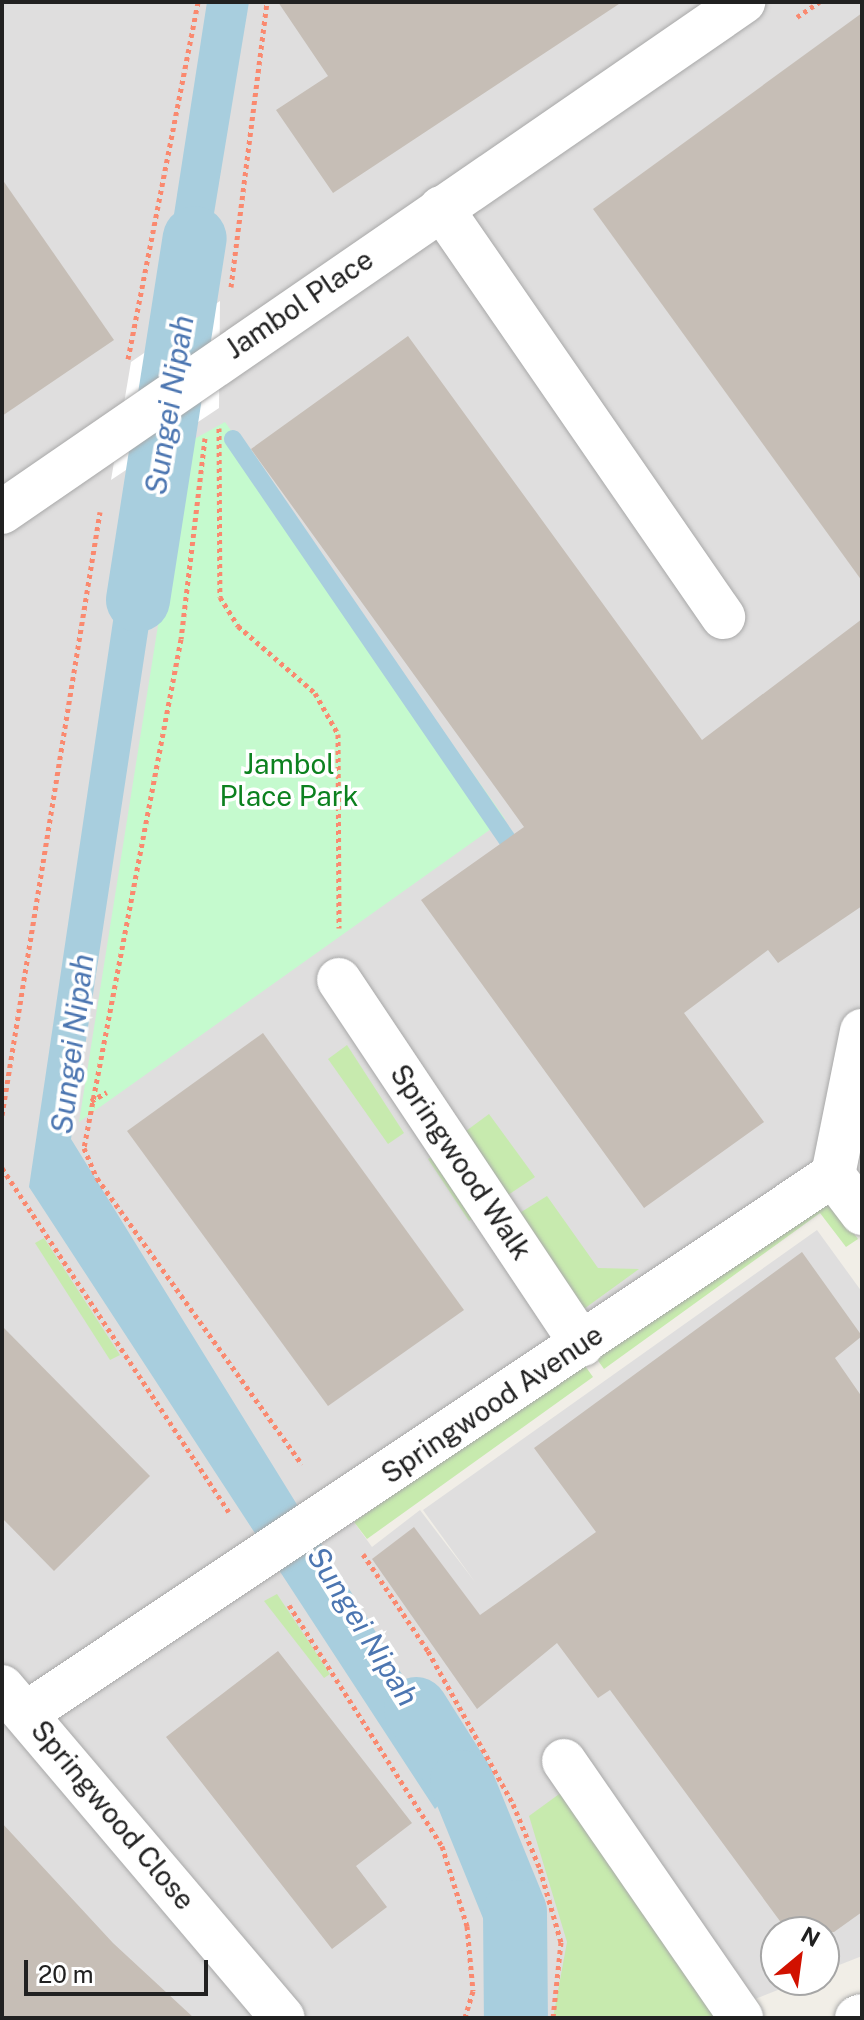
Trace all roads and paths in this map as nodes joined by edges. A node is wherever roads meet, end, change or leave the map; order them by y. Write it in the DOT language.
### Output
graph roads {
  1 [pos="198,2"];
  2 [pos="267,2"];
  3 [pos="743,2"];
  4 [pos="441,208"];
  5 [pos="218,359"];
  6 [pos="125,372"];
  7 [pos="205,437"];
  8 [pos="67,466"];
  9 [pos="2,512"];
  10 [pos="723,617"];
  11 [pos="339,980"];
  12 [pos="862,1031"];
  13 [pos="107,1092"];
  14 [pos="90,1101"];
  15 [pos="2,1115"];
  16 [pos="833,1175"];
  17 [pos="862,1213"];
  18 [pos="582,1345"];
  19 [pos="295,1458"];
  20 [pos="361,1550"];
  21 [pos="15,1700"];
  22 [pos="564,1761"];
  23 [pos="283,2018"];
  24 [pos="553,2018"];
  25 [pos="741,2018"];
  1 -- 6 [label="path"];
  2 -- 5 [label="path"];
  3 -- 4 [label="street, Jambol Place"];
  4 -- 5 [label="street, Jambol Place"];
  4 -- 10 [label="street"];
  5 -- 8 [label="street, Jambol Place"];
  5 -- 11 [label="path"];
  7 -- 14 [label="path"];
  8 -- 9 [label="street, Jambol Place"];
  8 -- 15 [label="path"];
  11 -- 18 [label="street, Springwood Walk"];
  12 -- 16 [label="street"];
  13 -- 14 [label="path"];
  14 -- 19 [label="path"];
  16 -- 17 [label="street"];
  16 -- 18 [label="street, Springwood Avenue"];
  18 -- 21 [label="street, Springwood Avenue"];
  20 -- 24 [label="path"];
  21 -- 23 [label="street, Springwood Close"];
  22 -- 25 [label="street"];
}
